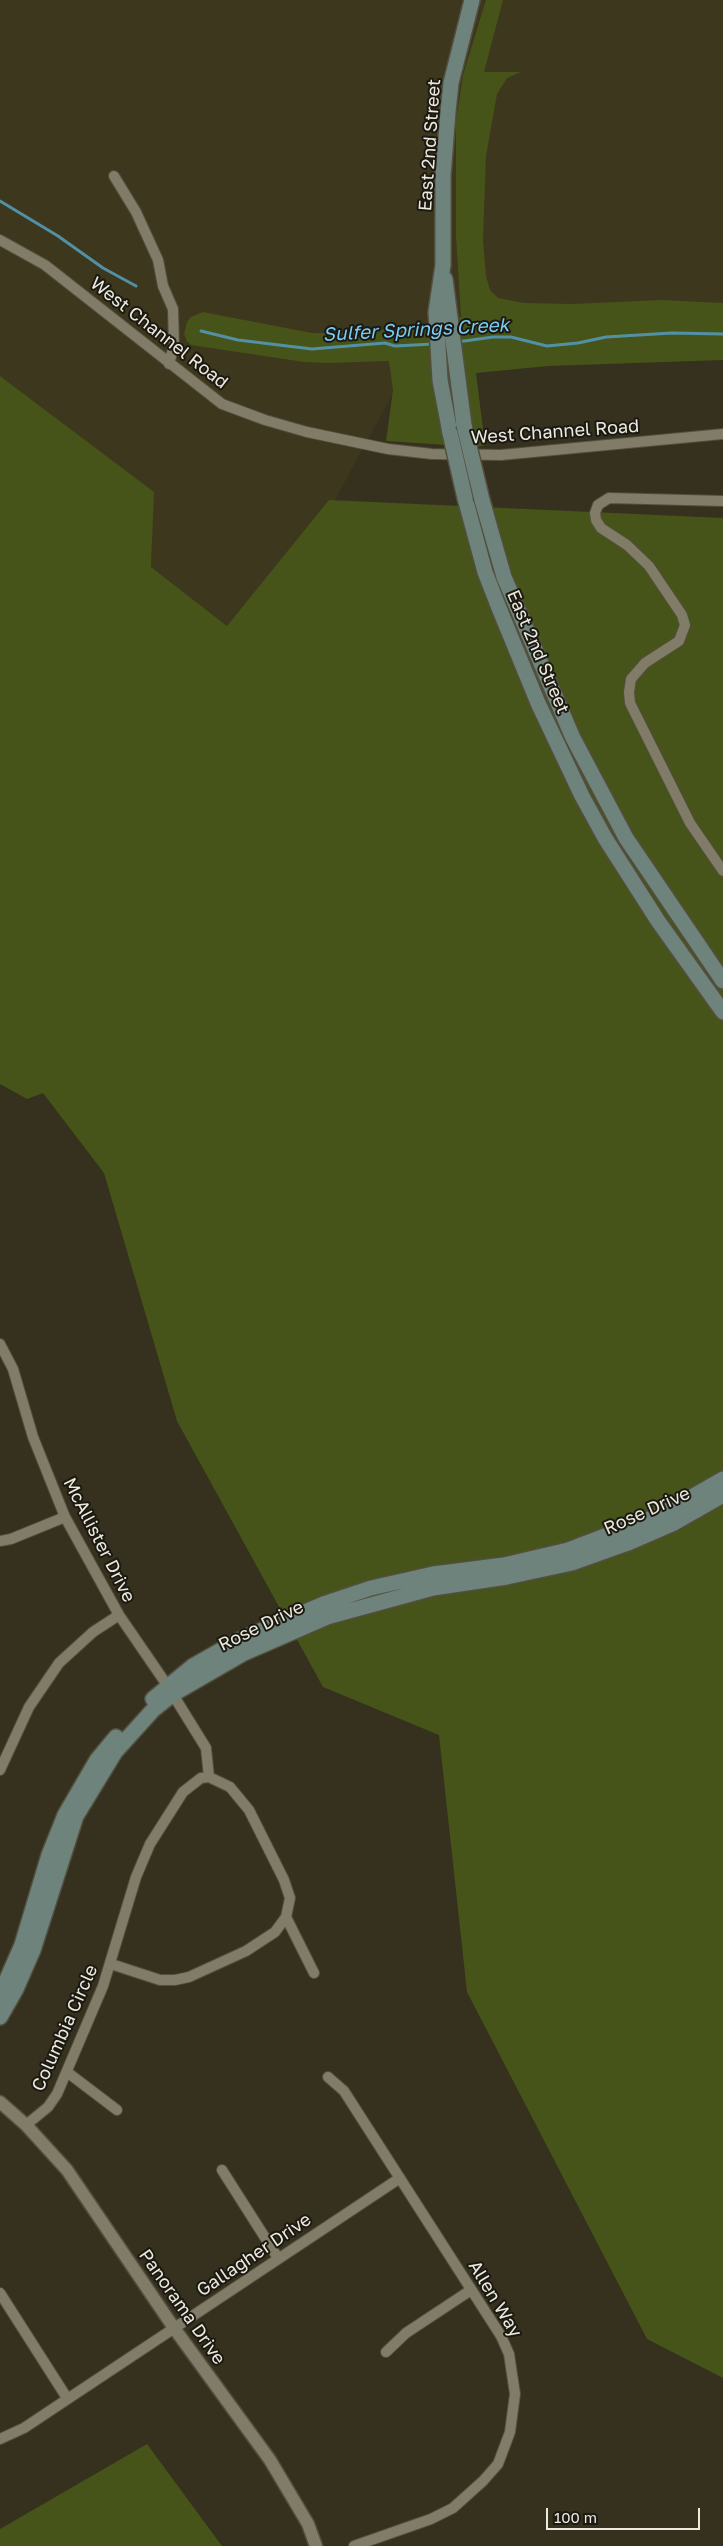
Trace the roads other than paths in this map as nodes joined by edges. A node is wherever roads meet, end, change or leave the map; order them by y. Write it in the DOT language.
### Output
graph roads {
  1 [pos="472,0"];
  2 [pos="114,176"];
  3 [pos="0,240"];
  4 [pos="443,311"];
  5 [pos="169,364"];
  6 [pos="723,434"];
  7 [pos="723,501"];
  8 [pos="723,871"];
  9 [pos="723,982"];
  10 [pos="723,1012"];
  11 [pos="0,1344"];
  12 [pos="723,1479"];
  13 [pos="723,1495"];
  14 [pos="65,1517"];
  15 [pos="0,1541"];
  16 [pos="119,1615"];
  17 [pos="170,1690"];
  18 [pos="1,1767"];
  19 [pos="209,1777"];
  20 [pos="286,1917"];
  21 [pos="111,1964"];
  22 [pos="314,1973"];
  23 [pos="0,1995"];
  24 [pos="0,2017"];
  25 [pos="67,2072"];
  26 [pos="328,2077"];
  27 [pos="0,2102"];
  28 [pos="116,2110"];
  29 [pos="26,2125"];
  30 [pos="222,2170"];
  31 [pos="400,2178"];
  32 [pos="278,2258"];
  33 [pos="471,2290"];
  34 [pos="0,2293"];
  35 [pos="174,2328"];
  36 [pos="386,2352"];
  37 [pos="67,2398"];
  38 [pos="0,2439"];
  39 [pos="316,2546"];
  40 [pos="354,2546"];
  1 -- 4 [label="main road, East 2nd Street"];
  2 -- 5 [label="street"];
  3 -- 5 [label="street, West Channel Road"];
  4 -- 9 [label="main road, East 2nd Street, bridge"];
  4 -- 10 [label="main road, East 2nd Street, bridge"];
  5 -- 6 [label="street, West Channel Road"];
  7 -- 8 [label="street"];
  11 -- 14 [label="street, McAllister Drive"];
  12 -- 17 [label="main road, Rose Drive"];
  13 -- 17 [label="main road, Rose Drive"];
  14 -- 15 [label="street"];
  14 -- 16 [label="street, McAllister Drive"];
  16 -- 17 [label="street, McAllister Drive"];
  16 -- 18 [label="street"];
  17 -- 19 [label="street, McAllister Drive"];
  17 -- 23 [label="main road, Rose Drive"];
  17 -- 24 [label="main road, Rose Drive"];
  19 -- 20 [label="street"];
  19 -- 21 [label="street, Columbia Circle"];
  20 -- 21 [label="street, Columbia Circle"];
  20 -- 22 [label="street"];
  21 -- 25 [label="street, Columbia Circle"];
  25 -- 28 [label="street"];
  25 -- 29 [label="street, Columbia Circle"];
  26 -- 31 [label="street, Allen Way"];
  27 -- 29 [label="street, Panorama Drive"];
  29 -- 35 [label="street, Panorama Drive"];
  30 -- 32 [label="street"];
  31 -- 32 [label="street, Gallagher Drive"];
  31 -- 33 [label="street, Allen Way"];
  32 -- 35 [label="street, Gallagher Drive"];
  33 -- 36 [label="street"];
  33 -- 40 [label="street, Allen Way"];
  34 -- 37 [label="street"];
  35 -- 37 [label="street, Gallagher Drive"];
  35 -- 39 [label="street, Panorama Drive"];
  37 -- 38 [label="street, Gallagher Drive"];
}
